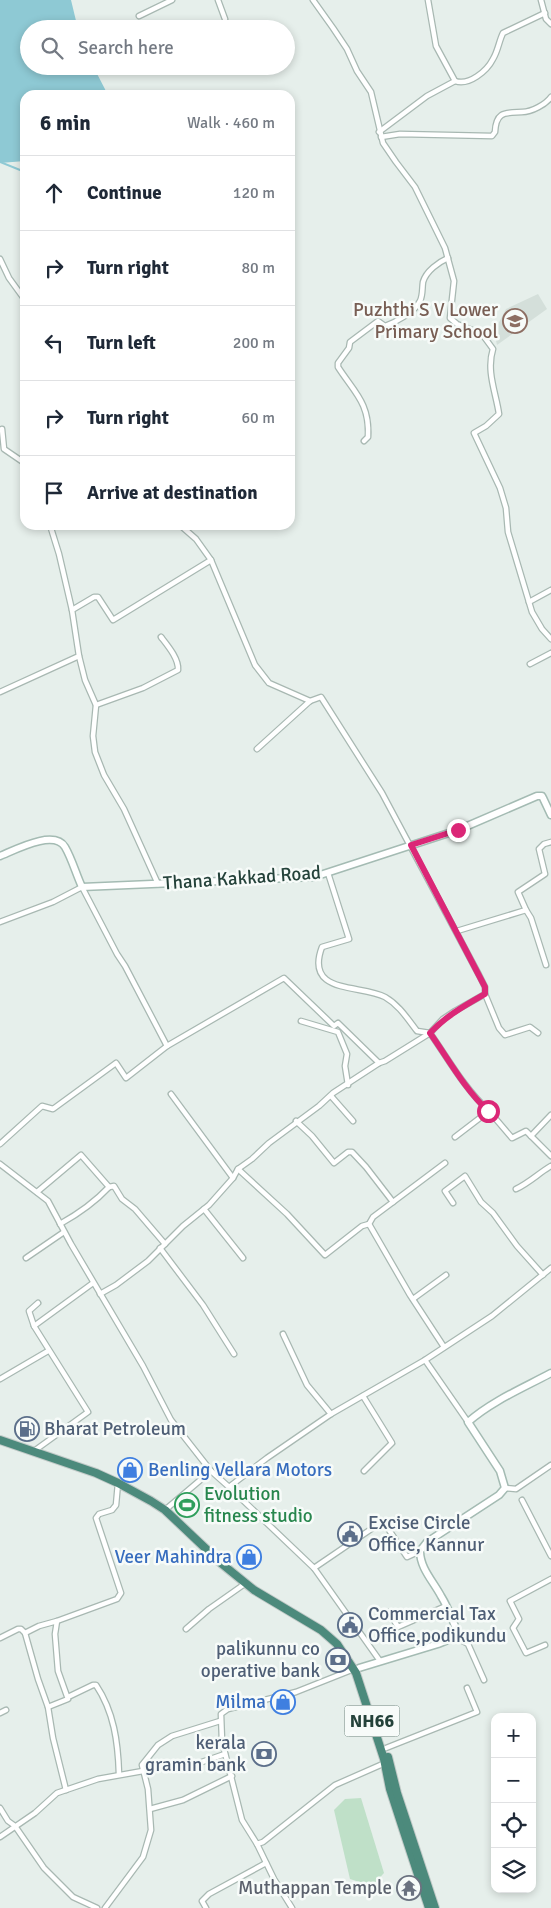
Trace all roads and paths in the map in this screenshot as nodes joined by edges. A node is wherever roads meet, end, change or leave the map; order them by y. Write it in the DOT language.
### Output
graph roads {
  1 [pos="172,0"];
  2 [pos="218,0"];
  3 [pos="312,0"];
  4 [pos="428,0"];
  5 [pos="541,0"];
  6 [pos="545,13"];
  7 [pos="139,16"];
  8 [pos="225,19"];
  9 [pos="551,24"];
  10 [pos="455,81"];
  11 [pos="551,97"];
  12 [pos="380,134"];
  13 [pos="448,258"];
  14 [pos="0,259"];
  15 [pos="20,293"];
  16 [pos="2,429"];
  17 [pos="364,441"];
  18 [pos="20,460"];
  19 [pos="52,530"];
  20 [pos="186,530"];
  21 [pos="211,560"];
  22 [pos="551,590"];
  23 [pos="529,602"];
  24 [pos="72,610"];
  25 [pos="161,637"];
  26 [pos="551,639"];
  27 [pos="551,652"];
  28 [pos="79,656"];
  29 [pos="530,664"];
  30 [pos="0,692"];
  31 [pos="310,701"];
  32 [pos="96,705"];
  33 [pos="257,749"];
  34 [pos="551,815"];
  35 [pos="551,842"];
  36 [pos="411,845"];
  37 [pos="0,856"];
  38 [pos="328,873"];
  39 [pos="158,884"];
  40 [pos="82,887"];
  41 [pos="526,910"];
  42 [pos="0,922"];
  43 [pos="457,931"];
  44 [pos="546,965"];
  45 [pos="485,994"];
  46 [pos="300,1021"];
  47 [pos="430,1033"];
  48 [pos="538,1033"];
  49 [pos="167,1046"];
  50 [pos="379,1063"];
  51 [pos="348,1085"];
  52 [pos="171,1094"];
  53 [pos="331,1096"];
  54 [pos="488,1111"];
  55 [pos="551,1115"];
  56 [pos="296,1121"];
  57 [pos="353,1121"];
  58 [pos="531,1136"];
  59 [pos="455,1137"];
  60 [pos="0,1144"];
  61 [pos="551,1155"];
  62 [pos="445,1163"];
  63 [pos="2,1165"];
  64 [pos="551,1166"];
  65 [pos="238,1169"];
  66 [pos="0,1174"];
  67 [pos="234,1178"];
  68 [pos="109,1187"];
  69 [pos="516,1189"];
  70 [pos="38,1192"];
  71 [pos="393,1202"];
  72 [pos="453,1203"];
  73 [pos="204,1209"];
  74 [pos="60,1224"];
  75 [pos="369,1224"];
  76 [pos="64,1232"];
  77 [pos="165,1244"];
  78 [pos="160,1248"];
  79 [pos="26,1258"];
  80 [pos="242,1258"];
  81 [pos="551,1268"];
  82 [pos="446,1274"];
  83 [pos="543,1275"];
  84 [pos="94,1283"];
  85 [pos="100,1294"];
  86 [pos="413,1299"];
  87 [pos="38,1303"];
  88 [pos="34,1326"];
  89 [pos="283,1334"];
  90 [pos="444,1347"];
  91 [pos="48,1351"];
  92 [pos="234,1354"];
  93 [pos="425,1360"];
  94 [pos="551,1373"];
  95 [pos="0,1379"];
  96 [pos="363,1396"];
  97 [pos="331,1414"];
  98 [pos="468,1422"];
  99 [pos="0,1440"];
  100 [pos="34,1451"];
  101 [pos="551,1465"];
  102 [pos="211,1470"];
  103 [pos="364,1471"];
  104 [pos="118,1482"];
  105 [pos="228,1487"];
  106 [pos="505,1488"];
  107 [pos="522,1500"];
  108 [pos="165,1510"];
  109 [pos="420,1550"];
  110 [pos="551,1556"];
  111 [pos="314,1568"];
  112 [pos="551,1579"];
  113 [pos="246,1583"];
  114 [pos="446,1606"];
  115 [pos="389,1612"];
  116 [pos="57,1621"];
  117 [pos="186,1628"];
  118 [pos="25,1633"];
  119 [pos="455,1637"];
  120 [pos="0,1638"];
  121 [pos="545,1645"];
  122 [pos="380,1661"];
  123 [pos="357,1668"];
  124 [pos="484,1680"];
  125 [pos="468,1688"];
  126 [pos="68,1697"];
  127 [pos="48,1707"];
  128 [pos="6,1710"];
  129 [pos="0,1713"];
  130 [pos="220,1722"];
  131 [pos="386,1748"];
  132 [pos="226,1754"];
  133 [pos="199,1763"];
  134 [pos="385,1763"];
  135 [pos="143,1771"];
  136 [pos="119,1774"];
  137 [pos="232,1776"];
  138 [pos="66,1790"];
  139 [pos="0,1808"];
  140 [pos="150,1808"];
  141 [pos="15,1826"];
  142 [pos="0,1837"];
  143 [pos="257,1844"];
  144 [pos="266,1863"];
  145 [pos="97,1908"];
  146 [pos="105,1908"];
  147 [pos="206,1908"];
  148 [pos="292,1908"];
  149 [pos="429,1908"];
  150 [pos="435,1908"];
  1 -- 7 [label="street"];
  2 -- 8 [label="street"];
  3 -- 12 [label="street"];
  4 -- 10 [label="street"];
  5 -- 6 [label="street"];
  6 -- 9 [label="street"];
  6 -- 10 [label="street"];
  10 -- 12 [label="street"];
  11 -- 12 [label="street"];
  12 -- 13 [label="street"];
  13 -- 17 [label="street"];
  13 -- 23 [label="street"];
  14 -- 15 [label="street"];
  16 -- 18 [label="street"];
  19 -- 24 [label="street"];
  20 -- 21 [label="street"];
  21 -- 24 [label="street"];
  21 -- 31 [label="street"];
  22 -- 23 [label="street"];
  23 -- 26 [label="street"];
  24 -- 28 [label="street"];
  25 -- 32 [label="street"];
  27 -- 29 [label="street"];
  28 -- 30 [label="street"];
  28 -- 32 [label="street"];
  31 -- 33 [label="street"];
  31 -- 36 [label="street"];
  32 -- 39 [label="street"];
  34 -- 36 [label="main road, Thana Kakkad Road"];
  35 -- 41 [label="street"];
  36 -- 38 [label="main road, Thana Kakkad Road"];
  36 -- 43 [label="street"];
  37 -- 40 [label="main road"];
  38 -- 39 [label="main road, Thana Kakkad Road"];
  38 -- 47 [label="street"];
  39 -- 40 [label="main road, Thana Kakkad Road"];
  40 -- 42 [label="street"];
  40 -- 49 [label="street"];
  41 -- 43 [label="street"];
  41 -- 44 [label="street"];
  43 -- 45 [label="street"];
  45 -- 47 [label="street"];
  45 -- 48 [label="street"];
  46 -- 51 [label="street"];
  47 -- 50 [label="street"];
  47 -- 54 [label="street"];
  49 -- 50 [label="street"];
  49 -- 60 [label="street"];
  50 -- 51 [label="street"];
  51 -- 53 [label="street"];
  52 -- 67 [label="street"];
  53 -- 56 [label="street"];
  53 -- 57 [label="street"];
  54 -- 58 [label="street"];
  54 -- 59 [label="street"];
  55 -- 58 [label="street"];
  56 -- 65 [label="street"];
  56 -- 71 [label="street"];
  58 -- 61 [label="street"];
  62 -- 71 [label="street"];
  63 -- 66 [label="street"];
  63 -- 70 [label="street"];
  64 -- 69 [label="street"];
  65 -- 67 [label="street"];
  65 -- 75 [label="street"];
  67 -- 73 [label="street"];
  68 -- 70 [label="street"];
  68 -- 74 [label="street"];
  68 -- 77 [label="street"];
  70 -- 74 [label="street"];
  71 -- 75 [label="street"];
  72 -- 83 [label="street"];
  73 -- 77 [label="street"];
  73 -- 80 [label="street"];
  74 -- 76 [label="street"];
  75 -- 86 [label="street"];
  76 -- 79 [label="street"];
  76 -- 84 [label="street"];
  77 -- 78 [label="street"];
  78 -- 85 [label="street"];
  78 -- 92 [label="street"];
  81 -- 83 [label="street"];
  82 -- 86 [label="street"];
  83 -- 90 [label="street"];
  84 -- 85 [label="street"];
  84 -- 88 [label="street"];
  85 -- 102 [label="street"];
  86 -- 90 [label="street"];
  87 -- 88 [label="street"];
  88 -- 91 [label="street"];
  89 -- 97 [label="street"];
  90 -- 93 [label="street"];
  91 -- 95 [label="street"];
  91 -- 100 [label="street"];
  93 -- 96 [label="street"];
  93 -- 98 [label="street"];
  94 -- 98 [label="main road"];
  96 -- 97 [label="street"];
  96 -- 103 [label="street"];
  97 -- 105 [label="street"];
  98 -- 106 [label="main road"];
  99 -- 100 [label="highway, NH66"];
  100 -- 104 [label="highway, NH66"];
  101 -- 106 [label="street"];
  102 -- 105 [label="street"];
  102 -- 108 [label="street"];
  104 -- 108 [label="highway, NH66"];
  104 -- 116 [label="street"];
  105 -- 111 [label="street"];
  106 -- 109 [label="main road"];
  107 -- 110 [label="street"];
  108 -- 113 [label="highway, NH66"];
  109 -- 111 [label="street"];
  109 -- 114 [label="main road"];
  111 -- 122 [label="street"];
  112 -- 121 [label="street"];
  113 -- 117 [label="street"];
  113 -- 123 [label="highway, NH66"];
  114 -- 115 [label="street"];
  114 -- 119 [label="main road"];
  116 -- 118 [label="street"];
  116 -- 126 [label="street"];
  118 -- 120 [label="street"];
  118 -- 127 [label="street"];
  119 -- 122 [label="main road"];
  119 -- 124 [label="street"];
  122 -- 123 [label="main road"];
  123 -- 130 [label="street"];
  123 -- 131 [label="highway, NH66"];
  123 -- 134 [label="highway, NH66"];
  125 -- 131 [label="street"];
  126 -- 127 [label="street"];
  126 -- 136 [label="street"];
  127 -- 138 [label="street"];
  128 -- 129 [label="street"];
  130 -- 132 [label="street"];
  130 -- 135 [label="street"];
  131 -- 150 [label="highway, NH66"];
  132 -- 133 [label="street"];
  132 -- 137 [label="street"];
  134 -- 143 [label="street"];
  134 -- 149 [label="highway, NH66"];
  135 -- 136 [label="street"];
  135 -- 140 [label="street"];
  136 -- 138 [label="street"];
  137 -- 140 [label="street"];
  137 -- 143 [label="street"];
  138 -- 141 [label="street"];
  139 -- 141 [label="street"];
  140 -- 146 [label="street"];
  141 -- 142 [label="street"];
  141 -- 145 [label="street"];
  143 -- 144 [label="street"];
  144 -- 147 [label="street"];
  144 -- 148 [label="street"];
}
